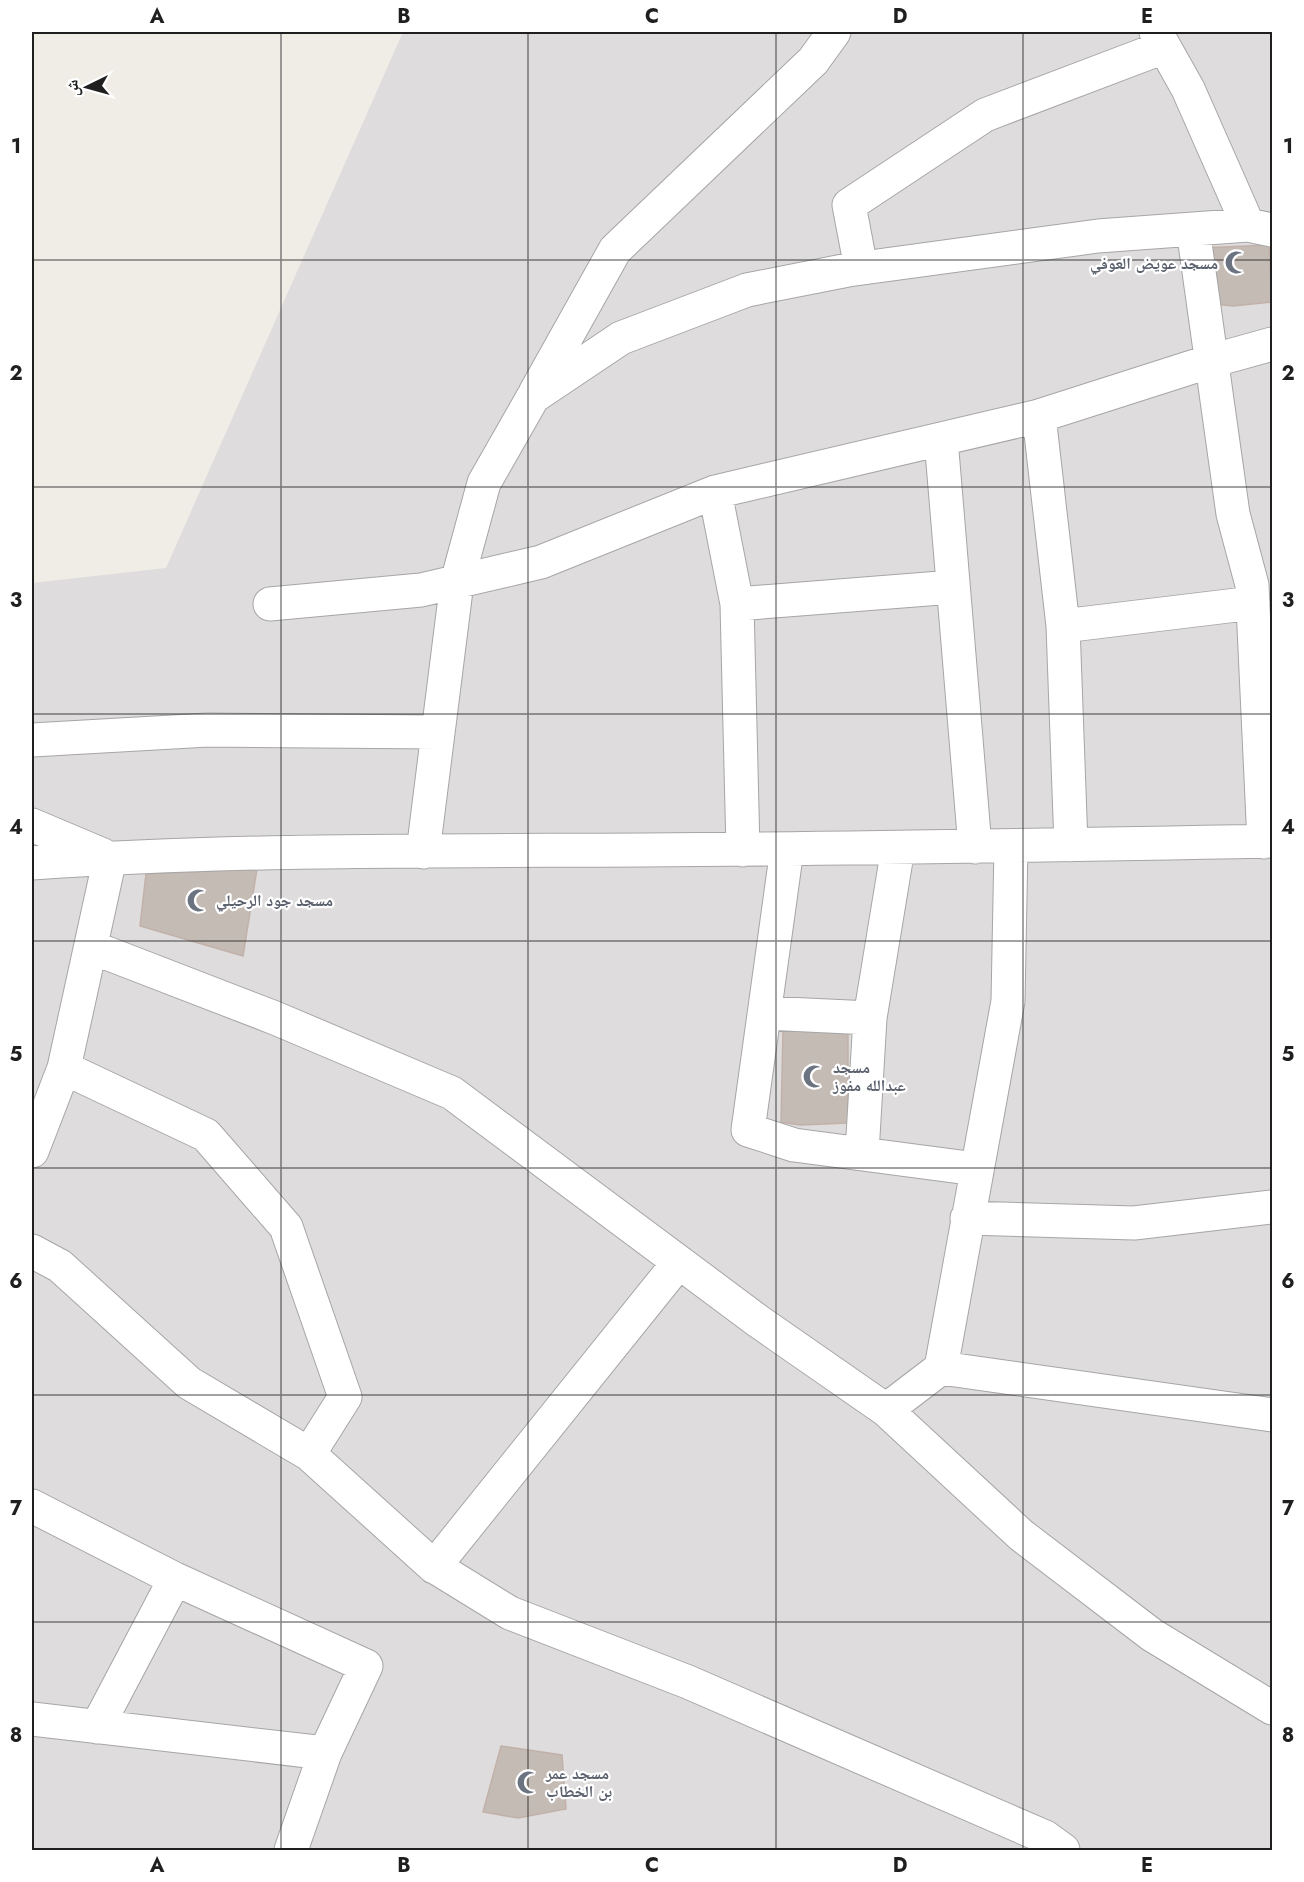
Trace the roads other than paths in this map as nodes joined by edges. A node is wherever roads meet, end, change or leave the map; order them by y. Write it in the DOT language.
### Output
graph roads {
  1 [pos="834,32"];
  2 [pos="1160,39"];
  3 [pos="1260,227"];
  4 [pos="1193,229"];
  5 [pos="861,268"];
  6 [pos="1272,344"];
  7 [pos="1211,361"];
  8 [pos="533,397"];
  9 [pos="1039,416"];
  10 [pos="941,439"];
  11 [pos="715,492"];
  12 [pos="457,582"];
  13 [pos="953,587"];
  14 [pos="1259,590"];
  15 [pos="737,603"];
  16 [pos="270,604"];
  17 [pos="1063,626"];
  18 [pos="438,732"];
  19 [pos="32,740"];
  20 [pos="32,825"];
  21 [pos="1268,842"];
  22 [pos="1071,845"];
  23 [pos="1011,846"];
  24 [pos="975,847"];
  25 [pos="898,848"];
  26 [pos="787,849"];
  27 [pos="743,850"];
  28 [pos="423,852"];
  29 [pos="110,858"];
  30 [pos="32,863"];
  31 [pos="91,947"];
  32 [pos="765,1013"];
  33 [pos="870,1018"];
  34 [pos="64,1068"];
  35 [pos="32,1150"];
  36 [pos="862,1154"];
  37 [pos="976,1169"];
  38 [pos="1272,1207"];
  39 [pos="967,1218"];
  40 [pos="32,1251"];
  41 [pos="679,1262"];
  42 [pos="941,1368"];
  43 [pos="886,1410"];
  44 [pos="1272,1415"];
  45 [pos="309,1454"];
  46 [pos="32,1506"];
  47 [pos="434,1566"];
  48 [pos="175,1579"];
  49 [pos="1272,1708"];
  50 [pos="32,1719"];
  51 [pos="97,1727"];
  52 [pos="325,1753"];
  53 [pos="291,1851"];
  54 [pos="1062,1851"];
  1 -- 8 [label="street"];
  2 -- 3 [label="street"];
  2 -- 5 [label="street"];
  3 -- 4 [label="street"];
  4 -- 5 [label="street"];
  4 -- 7 [label="street"];
  5 -- 8 [label="street"];
  6 -- 7 [label="street"];
  7 -- 9 [label="street"];
  7 -- 14 [label="street"];
  8 -- 12 [label="street"];
  9 -- 10 [label="street"];
  9 -- 17 [label="street"];
  10 -- 11 [label="street"];
  10 -- 13 [label="street"];
  11 -- 12 [label="street"];
  11 -- 15 [label="street"];
  12 -- 16 [label="street"];
  12 -- 18 [label="street"];
  13 -- 15 [label="street"];
  13 -- 24 [label="street"];
  14 -- 17 [label="street"];
  14 -- 21 [label="street"];
  15 -- 27 [label="street"];
  17 -- 22 [label="street"];
  18 -- 19 [label="street"];
  18 -- 28 [label="street"];
  20 -- 29 [label="street"];
  21 -- 22 [label="street"];
  22 -- 23 [label="street"];
  23 -- 24 [label="street"];
  23 -- 37 [label="street"];
  24 -- 25 [label="street"];
  25 -- 26 [label="street"];
  25 -- 33 [label="street"];
  26 -- 27 [label="street"];
  26 -- 32 [label="street"];
  27 -- 28 [label="street"];
  28 -- 29 [label="street"];
  29 -- 30 [label="street"];
  29 -- 31 [label="street"];
  31 -- 34 [label="street"];
  31 -- 41 [label="street"];
  32 -- 33 [label="street"];
  32 -- 36 [label="street"];
  33 -- 36 [label="street"];
  34 -- 35 [label="street"];
  34 -- 45 [label="street"];
  36 -- 37 [label="street"];
  37 -- 39 [label="street"];
  38 -- 39 [label="street"];
  39 -- 42 [label="street"];
  40 -- 45 [label="street"];
  41 -- 43 [label="street"];
  41 -- 47 [label="street"];
  42 -- 43 [label="street"];
  42 -- 44 [label="street"];
  43 -- 49 [label="street"];
  45 -- 47 [label="street"];
  46 -- 48 [label="street"];
  47 -- 54 [label="street"];
  48 -- 51 [label="street"];
  48 -- 52 [label="street"];
  50 -- 51 [label="street"];
  51 -- 52 [label="street"];
  52 -- 53 [label="street"];
}
